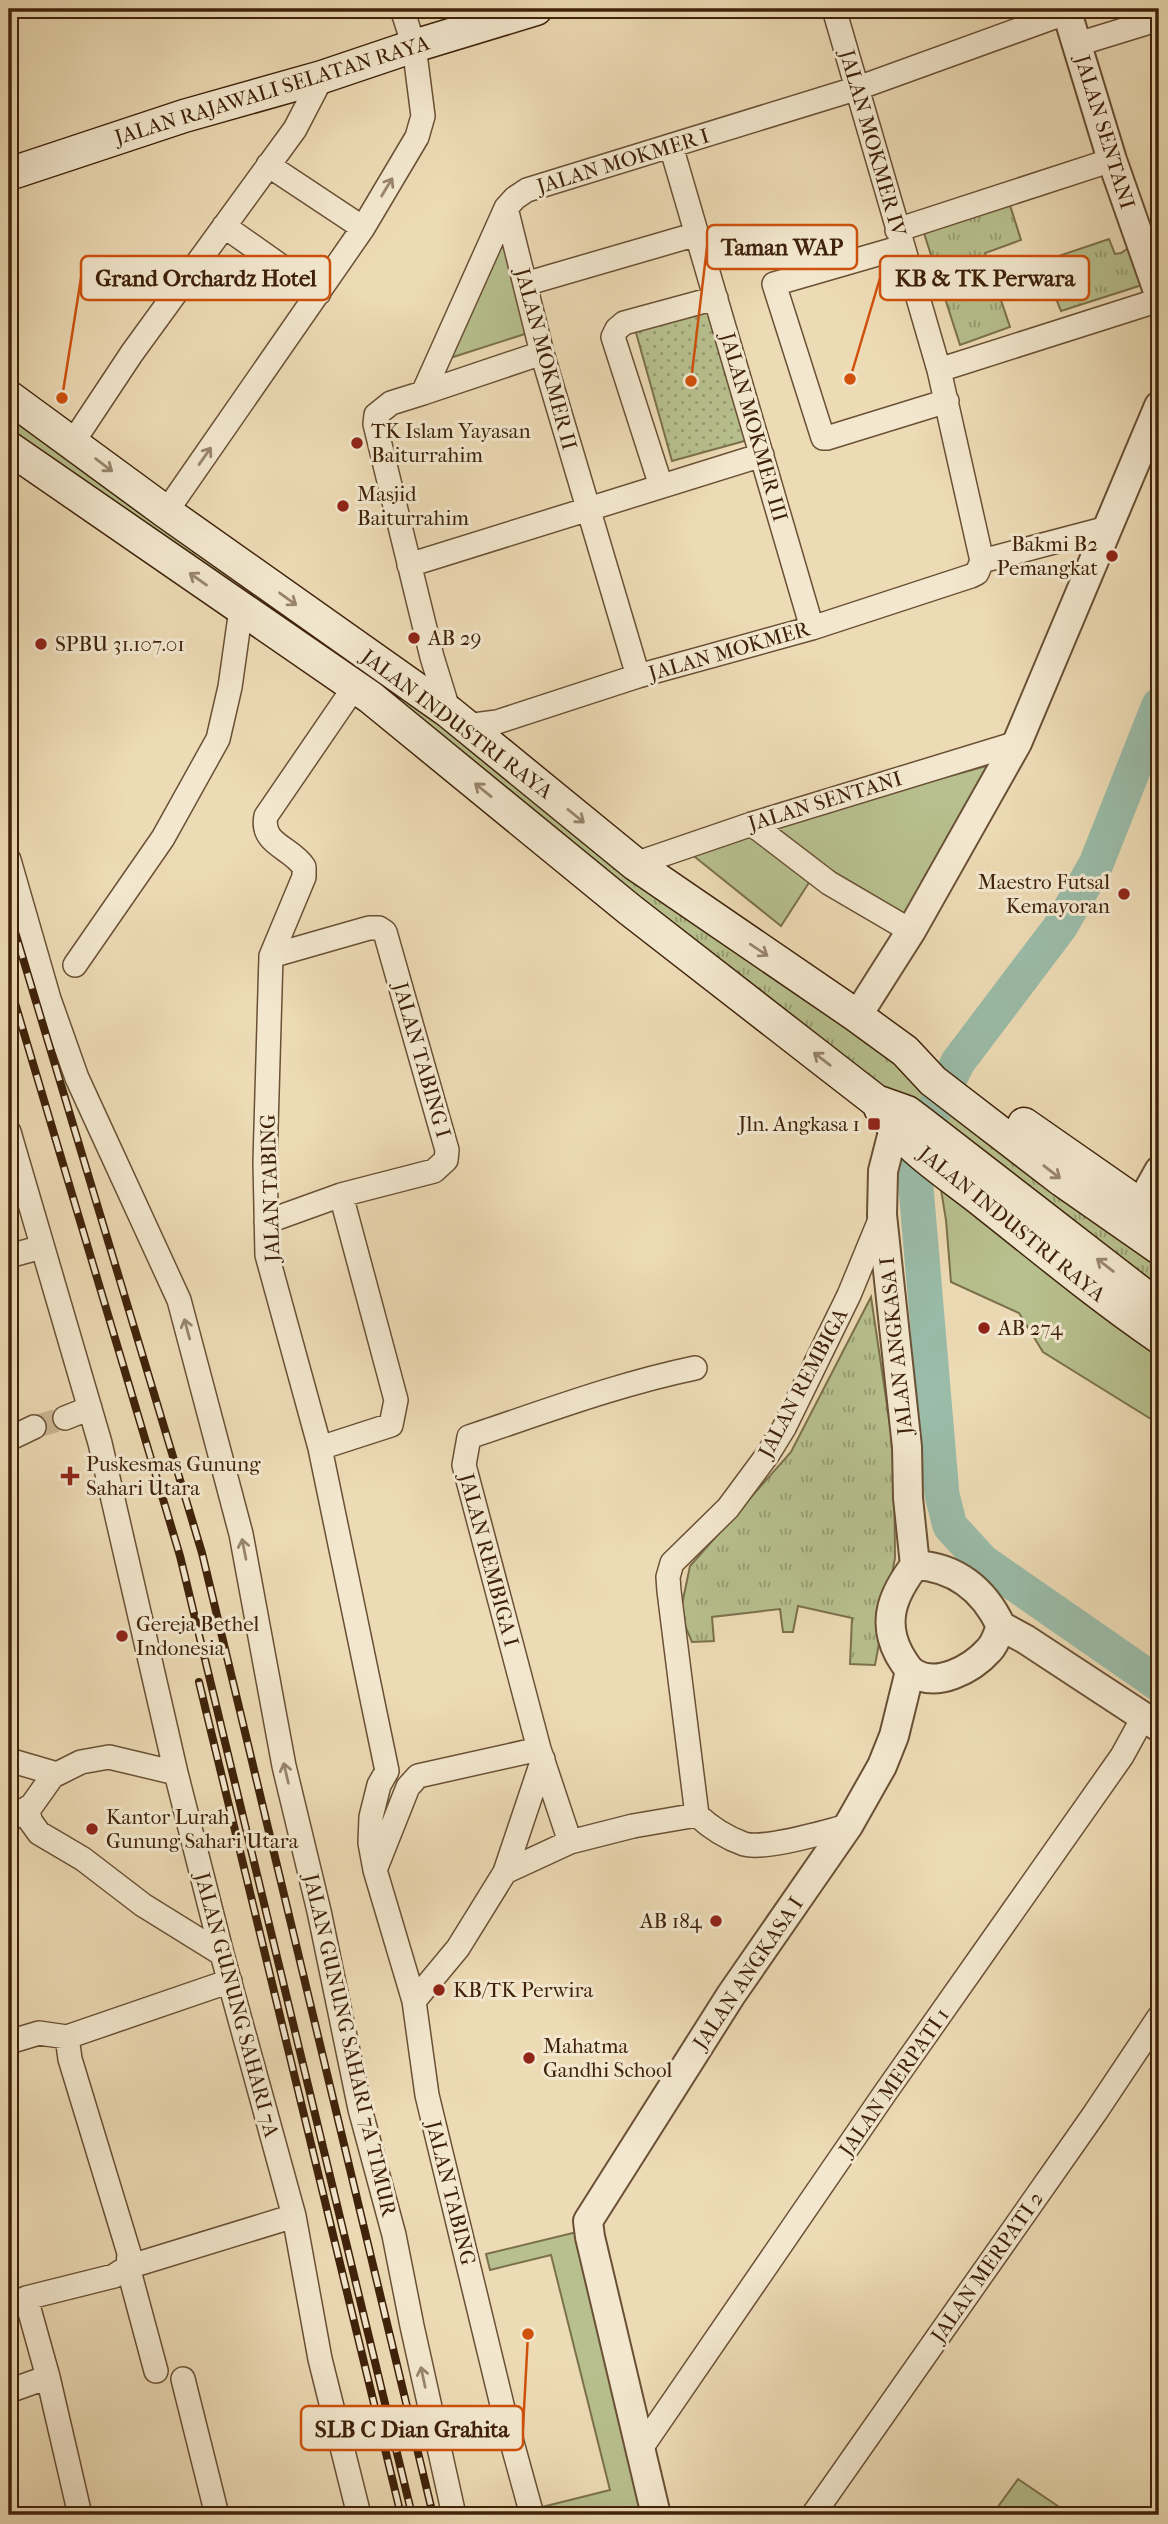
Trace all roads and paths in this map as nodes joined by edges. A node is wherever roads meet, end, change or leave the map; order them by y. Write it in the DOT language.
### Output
graph roads {
  1 [pos="402,9"];
  2 [pos="536,9"];
  3 [pos="834,9"];
  4 [pos="1067,10"];
  5 [pos="1156,20"];
  6 [pos="1078,44"];
  7 [pos="414,46"];
  8 [pos="322,77"];
  9 [pos="858,88"];
  10 [pos="671,146"];
  11 [pos="1112,160"];
  12 [pos="268,165"];
  13 [pos="9,174"];
  14 [pos="506,208"];
  15 [pos="224,226"];
  16 [pos="363,228"];
  17 [pos="697,234"];
  18 [pos="900,238"];
  19 [pos="525,284"];
  20 [pos="319,293"];
  21 [pos="1159,294"];
  22 [pos="716,298"];
  23 [pos="1159,300"];
  24 [pos="542,353"];
  25 [pos="939,370"];
  26 [pos="424,393"];
  27 [pos="9,397"];
  28 [pos="947,401"];
  29 [pos="1159,406"];
  30 [pos="73,442"];
  31 [pos="9,448"];
  32 [pos="762,455"];
  33 [pos="661,486"];
  34 [pos="587,510"];
  35 [pos="166,512"];
  36 [pos="1107,528"];
  37 [pos="982,561"];
  38 [pos="409,565"];
  39 [pos="241,609"];
  40 [pos="812,628"];
  41 [pos="638,677"];
  42 [pos="355,686"];
  43 [pos="458,719"];
  44 [pos="1017,743"];
  45 [pos="752,824"];
  46 [pos="9,860"];
  47 [pos="635,864"];
  48 [pos="911,931"];
  49 [pos="271,956"];
  50 [pos="75,965"];
  51 [pos="857,1016"];
  52 [pos="967,1093"];
  53 [pos="907,1130"];
  54 [pos="9,1132"];
  55 [pos="945,1156"];
  56 [pos="1159,1171"];
  57 [pos="15,1173"];
  58 [pos="341,1195"];
  59 [pos="1150,1212"];
  60 [pos="882,1215"];
  61 [pos="267,1222"];
  62 [pos="42,1247"];
  63 [pos="1159,1248"];
  64 [pos="9,1256"];
  65 [pos="1159,1307"];
  66 [pos="1123,1312"];
  67 [pos="1159,1315"];
  68 [pos="1159,1337"];
  69 [pos="695,1368"];
  70 [pos="90,1408"];
  71 [pos="65,1418"];
  72 [pos="34,1427"];
  73 [pos="9,1439"];
  74 [pos="320,1448"];
  75 [pos="915,1565"];
  76 [pos="1000,1626"];
  77 [pos="910,1671"];
  78 [pos="1152,1722"];
  79 [pos="541,1754"];
  80 [pos="9,1760"];
  81 [pos="387,1771"];
  82 [pos="176,1773"];
  83 [pos="54,1774"];
  84 [pos="408,1787"];
  85 [pos="18,1815"];
  86 [pos="697,1815"];
  87 [pos="848,1826"];
  88 [pos="570,1842"];
  89 [pos="375,1870"];
  90 [pos="505,1872"];
  91 [pos="222,1954"];
  92 [pos="230,1981"];
  93 [pos="414,2001"];
  94 [pos="1159,2017"];
  95 [pos="67,2037"];
  96 [pos="9,2042"];
  97 [pos="294,2216"];
  98 [pos="128,2267"];
  99 [pos="17,2300"];
  100 [pos="156,2371"];
  101 [pos="48,2376"];
  102 [pos="183,2379"];
  103 [pos="9,2391"];
  104 [pos="642,2447"];
  105 [pos="80,2515"];
  106 [pos="217,2515"];
  107 [pos="359,2515"];
  108 [pos="454,2515"];
  109 [pos="532,2515"];
  110 [pos="656,2515"];
  111 [pos="813,2515"];
  1 -- 7 [label="street"];
  2 -- 7 [label="main road, JALAN RAJAWALI SELATAN RAYA"];
  3 -- 9 [label="street, JALAN MOKMER IV"];
  4 -- 6 [label="street, JALAN SENTANI"];
  4 -- 9 [label="street, JALAN MOKMER I"];
  5 -- 6 [label="street"];
  6 -- 11 [label="street, JALAN SENTANI"];
  7 -- 8 [label="main road, JALAN RAJAWALI SELATAN RAYA"];
  16 -- 7 [label="street, one-way"];
  8 -- 12 [label="street"];
  8 -- 13 [label="main road, JALAN RAJAWALI SELATAN RAYA"];
  9 -- 10 [label="street, JALAN MOKMER I"];
  9 -- 18 [label="street, JALAN MOKMER IV"];
  10 -- 14 [label="street, JALAN MOKMER I"];
  10 -- 17 [label="street, JALAN MOKMER III"];
  11 -- 18 [label="street"];
  11 -- 21 [label="street, JALAN SENTANI"];
  12 -- 15 [label="street"];
  12 -- 16 [label="street"];
  14 -- 19 [label="street, JALAN MOKMER II"];
  14 -- 26 [label="street"];
  15 -- 20 [label="street"];
  15 -- 30 [label="street"];
  16 -- 20 [label="street"];
  17 -- 19 [label="street"];
  17 -- 22 [label="street, JALAN MOKMER III"];
  18 -- 25 [label="street, JALAN MOKMER IV"];
  18 -- 28 [label="street"];
  19 -- 24 [label="street, JALAN MOKMER II"];
  35 -- 20 [label="street, one-way"];
  22 -- 32 [label="street, JALAN MOKMER III"];
  22 -- 33 [label="street"];
  23 -- 25 [label="street"];
  24 -- 26 [label="street"];
  24 -- 34 [label="street, JALAN MOKMER II"];
  25 -- 28 [label="street, JALAN MOKMER IV"];
  26 -- 38 [label="street"];
  27 -- 30 [label="main road, JALAN INDUSTRI RAYA"];
  28 -- 37 [label="street, JALAN MOKMER IV"];
  29 -- 36 [label="street"];
  30 -- 35 [label="main road, JALAN INDUSTRI RAYA, one-way"];
  39 -- 31 [label="main road, JALAN INDUSTRI RAYA, one-way"];
  32 -- 33 [label="street"];
  32 -- 40 [label="street, JALAN MOKMER III"];
  33 -- 34 [label="street"];
  34 -- 38 [label="street"];
  34 -- 41 [label="street, JALAN MOKMER II"];
  35 -- 43 [label="main road, JALAN INDUSTRI RAYA, one-way"];
  36 -- 37 [label="street"];
  36 -- 44 [label="street"];
  37 -- 40 [label="street, JALAN MOKMER"];
  38 -- 43 [label="street"];
  39 -- 42 [label="main road, JALAN INDUSTRI RAYA"];
  39 -- 50 [label="street"];
  40 -- 41 [label="street, JALAN MOKMER"];
  41 -- 43 [label="street, JALAN MOKMER"];
  42 -- 49 [label="street, JALAN TABING"];
  53 -- 42 [label="main road, JALAN INDUSTRI RAYA, one-way"];
  43 -- 47 [label="main road, JALAN INDUSTRI RAYA, one-way"];
  44 -- 45 [label="street, JALAN SENTANI"];
  44 -- 48 [label="street"];
  45 -- 47 [label="street, JALAN SENTANI"];
  45 -- 48 [label="street"];
  108 -- 46 [label="street, JALAN GUNUNG SAHARI 7A TIMUR, one-way"];
  47 -- 51 [label="main road, JALAN INDUSTRI RAYA, one-way"];
  48 -- 51 [label="street"];
  49 -- 58 [label="street, JALAN TABING I"];
  49 -- 61 [label="street, JALAN TABING"];
  51 -- 52 [label="main road, JALAN INDUSTRI RAYA"];
  52 -- 59 [label="main road, JALAN INDUSTRI RAYA"];
  52 -- 63 [label="main road, JALAN INDUSTRI RAYA, one-way"];
  53 -- 55 [label="main road, JALAN INDUSTRI RAYA"];
  53 -- 60 [label="street, JALAN ANGKASA I"];
  54 -- 57 [label="street, JALAN GUNUNG SAHARI 7A"];
  65 -- 55 [label="main road, JALAN INDUSTRI RAYA, one-way"];
  55 -- 66 [label="main road, JALAN INDUSTRI RAYA"];
  56 -- 59 [label="street"];
  57 -- 62 [label="street, JALAN GUNUNG SAHARI 7A"];
  58 -- 61 [label="street, JALAN TABING I"];
  58 -- 74 [label="street"];
  60 -- 75 [label="street, JALAN ANGKASA I"];
  60 -- 86 [label="street, JALAN REMBIGA"];
  61 -- 74 [label="street, JALAN TABING"];
  62 -- 64 [label="street"];
  62 -- 70 [label="street, JALAN GUNUNG SAHARI 7A"];
  66 -- 67 [label="main road"];
  66 -- 68 [label="main road, JALAN INDUSTRI RAYA"];
  69 -- 79 [label="street, JALAN REMBIGA I"];
  70 -- 71 [label="street"];
  70 -- 82 [label="street, JALAN GUNUNG SAHARI 7A"];
  72 -- 73 [label="street"];
  74 -- 81 [label="street, JALAN TABING"];
  75 -- 76 [label="street"];
  75 -- 77 [label="street"];
  76 -- 77 [label="street"];
  76 -- 78 [label="street"];
  77 -- 87 [label="street, JALAN ANGKASA I"];
  78 -- 104 [label="street, JALAN MERPATI 1"];
  79 -- 84 [label="street"];
  79 -- 88 [label="street"];
  79 -- 90 [label="street"];
  80 -- 83 [label="street"];
  81 -- 84 [label="street"];
  81 -- 89 [label="street, JALAN TABING"];
  82 -- 83 [label="street"];
  82 -- 91 [label="street, JALAN GUNUNG SAHARI 7A"];
  83 -- 85 [label="street"];
  84 -- 89 [label="street"];
  85 -- 91 [label="street"];
  86 -- 87 [label="street"];
  86 -- 88 [label="street"];
  87 -- 104 [label="street, JALAN ANGKASA I"];
  88 -- 90 [label="street"];
  89 -- 93 [label="street, JALAN TABING"];
  90 -- 93 [label="street"];
  91 -- 92 [label="street, JALAN GUNUNG SAHARI 7A"];
  92 -- 95 [label="street"];
  92 -- 97 [label="street, JALAN GUNUNG SAHARI 7A"];
  93 -- 109 [label="street, JALAN TABING"];
  94 -- 111 [label="street, JALAN MERPATI 2"];
  95 -- 96 [label="street"];
  95 -- 98 [label="street"];
  97 -- 98 [label="street"];
  97 -- 107 [label="street, JALAN GUNUNG SAHARI 7A"];
  98 -- 99 [label="street"];
  98 -- 100 [label="street"];
  99 -- 101 [label="street"];
  101 -- 103 [label="street"];
  101 -- 105 [label="street"];
  102 -- 106 [label="street"];
  104 -- 110 [label="street, JALAN ANGKASA I"];
}
